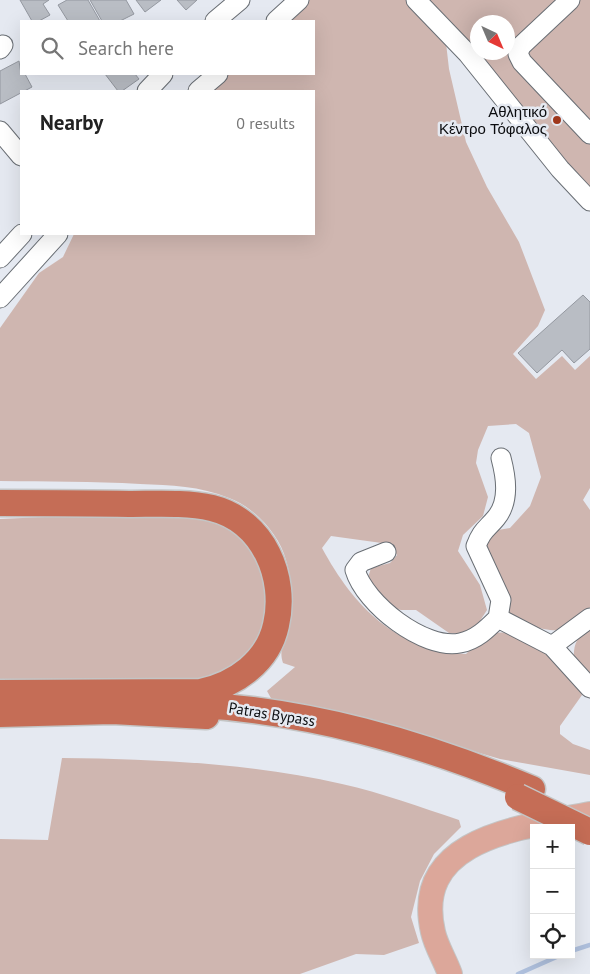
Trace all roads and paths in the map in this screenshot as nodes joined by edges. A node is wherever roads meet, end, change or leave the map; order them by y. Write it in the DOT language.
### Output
graph roads {
  1 [pos="240,0"];
  2 [pos="299,0"];
  3 [pos="416,0"];
  4 [pos="570,0"];
  5 [pos="216,20"];
  6 [pos="277,20"];
  7 [pos="162,75"];
  8 [pos="217,75"];
  9 [pos="148,90"];
  10 [pos="199,90"];
  11 [pos="0,131"];
  12 [pos="590,134"];
  13 [pos="20,155"];
  14 [pos="590,201"];
  15 [pos="21,235"];
  16 [pos="57,235"];
  17 [pos="0,258"];
  18 [pos="0,298"];
  19 [pos="501,458"];
  20 [pos="0,502"];
  21 [pos="386,552"];
  22 [pos="498,618"];
  23 [pos="590,618"];
  24 [pos="552,646"];
  25 [pos="590,688"];
  26 [pos="0,693"];
  27 [pos="0,703"];
  28 [pos="13,713"];
  29 [pos="525,793"];
  30 [pos="590,815"];
  31 [pos="590,832"];
  32 [pos="450,974"];
  1 -- 5 [label="street"];
  2 -- 6 [label="street"];
  3 -- 14 [label="street"];
  4 -- 12 [label="street"];
  7 -- 9 [label="street"];
  8 -- 10 [label="street"];
  11 -- 13 [label="street"];
  15 -- 17 [label="street"];
  16 -- 18 [label="street"];
  19 -- 22 [label="street"];
  20 -- 26 [label="highway"];
  21 -- 22 [label="street"];
  22 -- 24 [label="street"];
  23 -- 24 [label="street"];
  24 -- 25 [label="street"];
  27 -- 29 [label="highway, Patras Bypass"];
  28 -- 29 [label="highway, Patras Bypass"];
  29 -- 30 [label="highway"];
  29 -- 31 [label="highway, bridge"];
  30 -- 32 [label="main road"];
}
